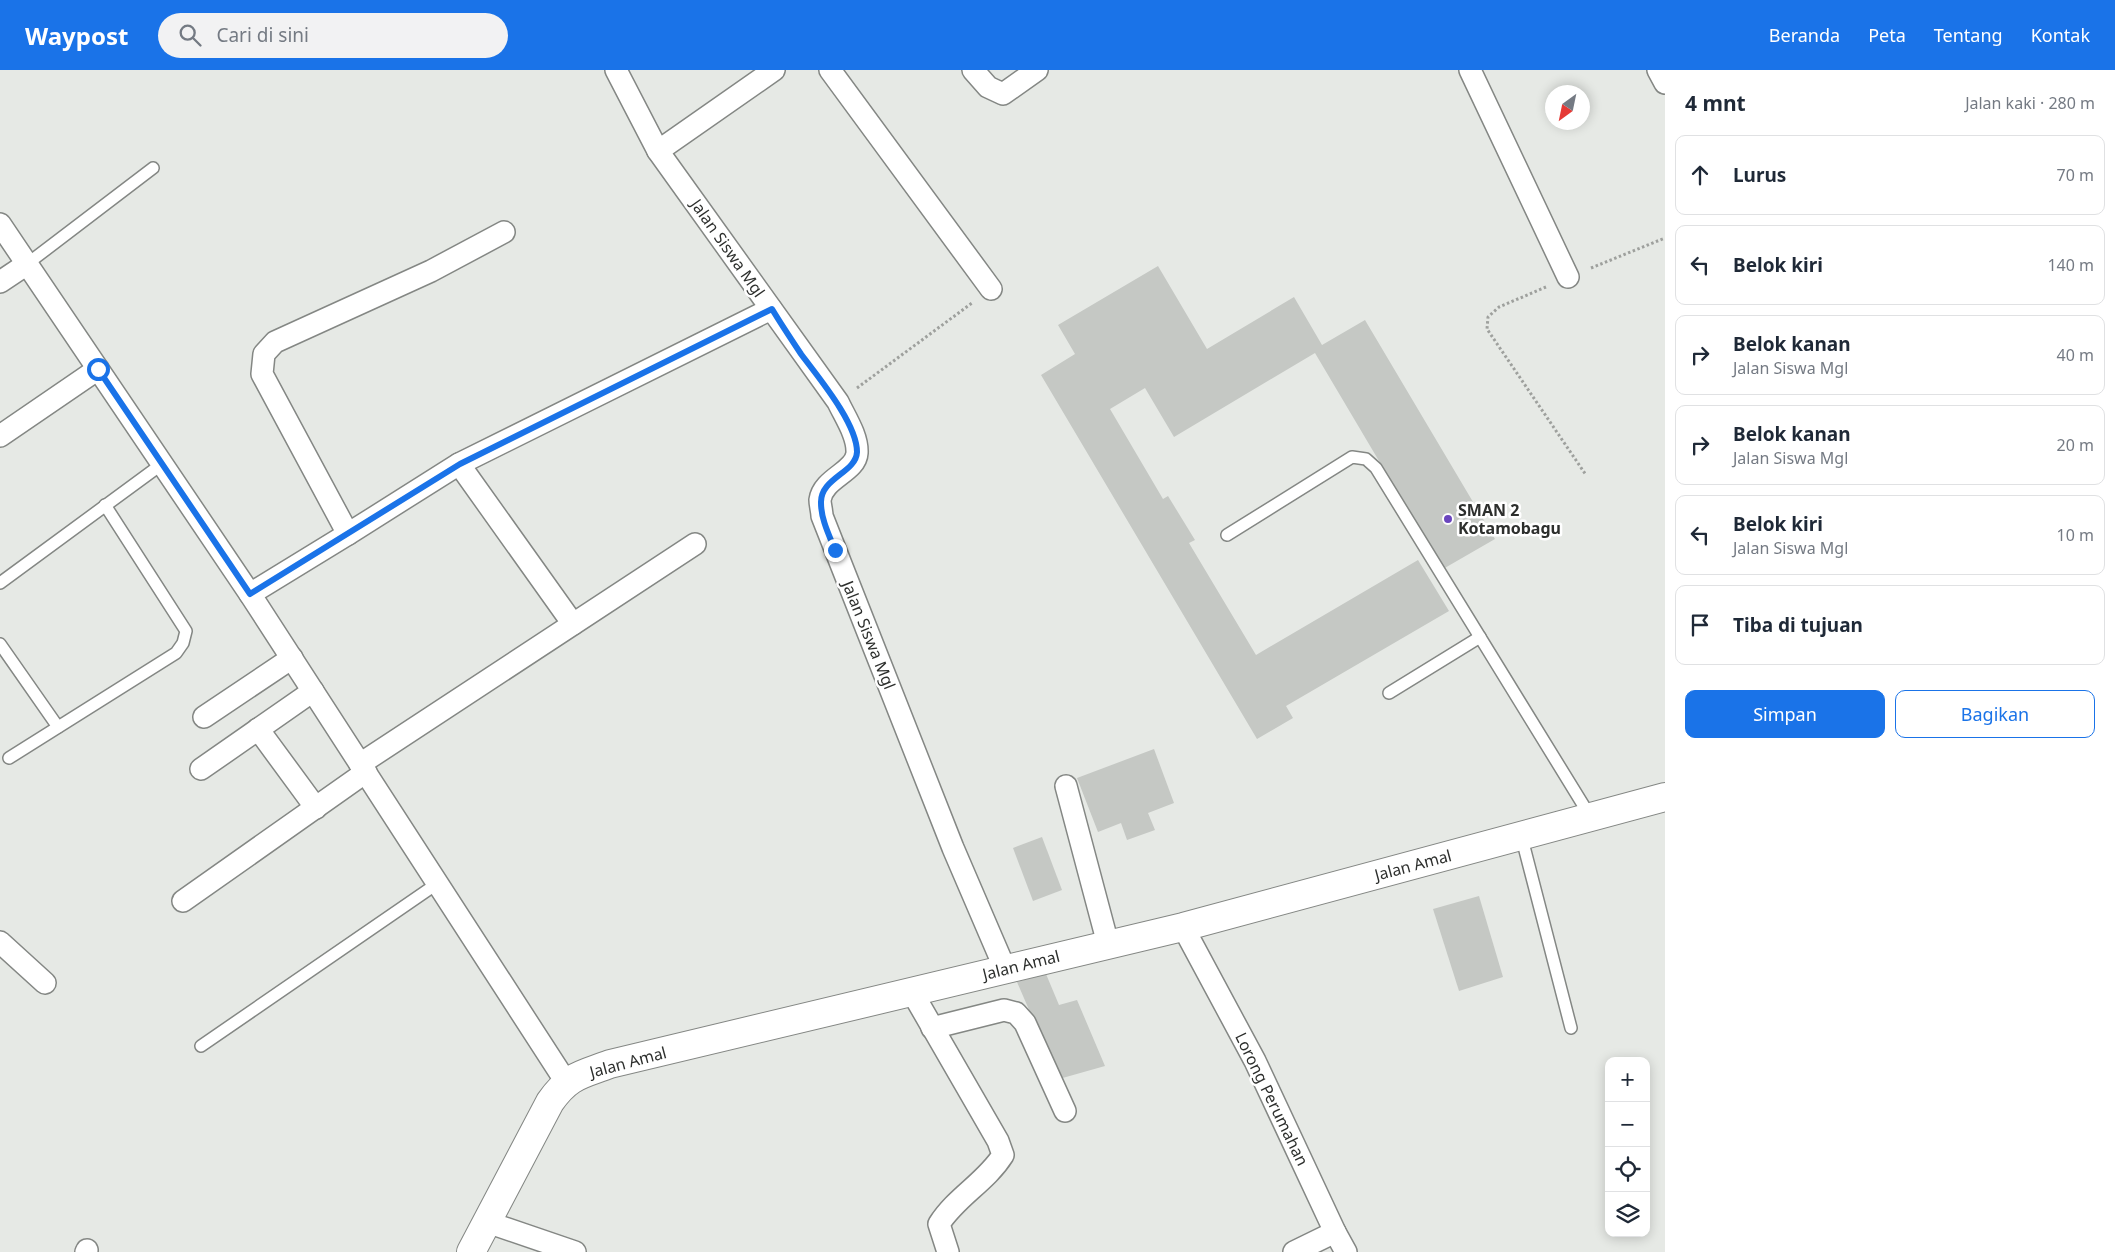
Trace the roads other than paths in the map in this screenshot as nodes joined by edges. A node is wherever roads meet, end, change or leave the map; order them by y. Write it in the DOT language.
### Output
graph roads {
  1 [pos="616,70"];
  2 [pos="774,70"];
  3 [pos="830,70"];
  4 [pos="973,70"];
  5 [pos="1037,70"];
  6 [pos="1470,70"];
  7 [pos="1658,70"];
  8 [pos="1665,83"];
  9 [pos="658,151"];
  10 [pos="153,168"];
  11 [pos="0,224"];
  12 [pos="504,232"];
  13 [pos="27,264"];
  14 [pos="1568,277"];
  15 [pos="0,282"];
  16 [pos="991,289"];
  17 [pos="772,309"];
  18 [pos="98,369"];
  19 [pos="0,436"];
  20 [pos="162,464"];
  21 [pos="460,464"];
  22 [pos="105,505"];
  23 [pos="348,534"];
  24 [pos="1227,535"];
  25 [pos="695,544"];
  26 [pos="0,583"];
  27 [pos="250,594"];
  28 [pos="573,624"];
  29 [pos="1480,637"];
  30 [pos="0,644"];
  31 [pos="292,658"];
  32 [pos="313,690"];
  33 [pos="1389,693"];
  34 [pos="204,717"];
  35 [pos="58,727"];
  36 [pos="258,729"];
  37 [pos="8,758"];
  38 [pos="363,768"];
  39 [pos="201,769"];
  40 [pos="1066,786"];
  41 [pos="1665,797"];
  42 [pos="316,808"];
  43 [pos="1590,816"];
  44 [pos="1520,835"];
  45 [pos="438,883"];
  46 [pos="183,901"];
  47 [pos="1183,927"];
  48 [pos="0,942"];
  49 [pos="1108,944"];
  50 [pos="1005,969"];
  51 [pos="45,983"];
  52 [pos="912,992"];
  53 [pos="932,1028"];
  54 [pos="1571,1028"];
  55 [pos="201,1046"];
  56 [pos="566,1082"];
  57 [pos="1065,1111"];
  58 [pos="487,1222"];
  59 [pos="1335,1232"];
  60 [pos="471,1252"];
  61 [pos="575,1252"];
  62 [pos="948,1252"];
  63 [pos="1294,1252"];
  64 [pos="1346,1252"];
  1 -- 9 [label="street, Jalan Siswa Mgl"];
  2 -- 9 [label="street"];
  3 -- 16 [label="street"];
  4 -- 5 [label="street"];
  6 -- 14 [label="street"];
  7 -- 8 [label="street"];
  9 -- 17 [label="street, Jalan Siswa Mgl"];
  10 -- 13 [label="lane"];
  11 -- 13 [label="street"];
  12 -- 23 [label="street"];
  13 -- 15 [label="street"];
  13 -- 18 [label="street"];
  17 -- 21 [label="street"];
  17 -- 50 [label="street, Jalan Siswa Mgl"];
  18 -- 19 [label="street"];
  18 -- 20 [label="street"];
  20 -- 22 [label="lane"];
  20 -- 27 [label="street"];
  21 -- 23 [label="street"];
  21 -- 28 [label="street"];
  22 -- 26 [label="lane"];
  22 -- 35 [label="lane"];
  23 -- 27 [label="street"];
  24 -- 29 [label="lane"];
  25 -- 28 [label="street"];
  27 -- 31 [label="street"];
  28 -- 38 [label="street"];
  29 -- 33 [label="lane"];
  29 -- 43 [label="lane"];
  30 -- 35 [label="lane"];
  31 -- 32 [label="street"];
  31 -- 34 [label="street"];
  32 -- 36 [label="street"];
  32 -- 38 [label="street"];
  35 -- 37 [label="lane"];
  36 -- 39 [label="street"];
  36 -- 42 [label="street"];
  38 -- 42 [label="street"];
  38 -- 45 [label="street"];
  40 -- 49 [label="street"];
  41 -- 43 [label="street, Jalan Amal"];
  42 -- 46 [label="street"];
  43 -- 44 [label="street, Jalan Amal"];
  44 -- 47 [label="street, Jalan Amal"];
  44 -- 54 [label="lane"];
  45 -- 55 [label="lane"];
  45 -- 56 [label="street"];
  47 -- 49 [label="street, Jalan Amal"];
  47 -- 59 [label="street, Lorong Perumahan"];
  48 -- 51 [label="street"];
  49 -- 50 [label="street, Jalan Amal"];
  50 -- 52 [label="street, Jalan Amal"];
  52 -- 53 [label="street"];
  52 -- 56 [label="street, Jalan Amal"];
  53 -- 57 [label="street"];
  53 -- 62 [label="street"];
  56 -- 58 [label="street, Jalan Amal"];
  58 -- 60 [label="street, Jalan Amal"];
  58 -- 61 [label="street"];
  59 -- 63 [label="street"];
  59 -- 64 [label="street, Lorong Perumahan"];
}
